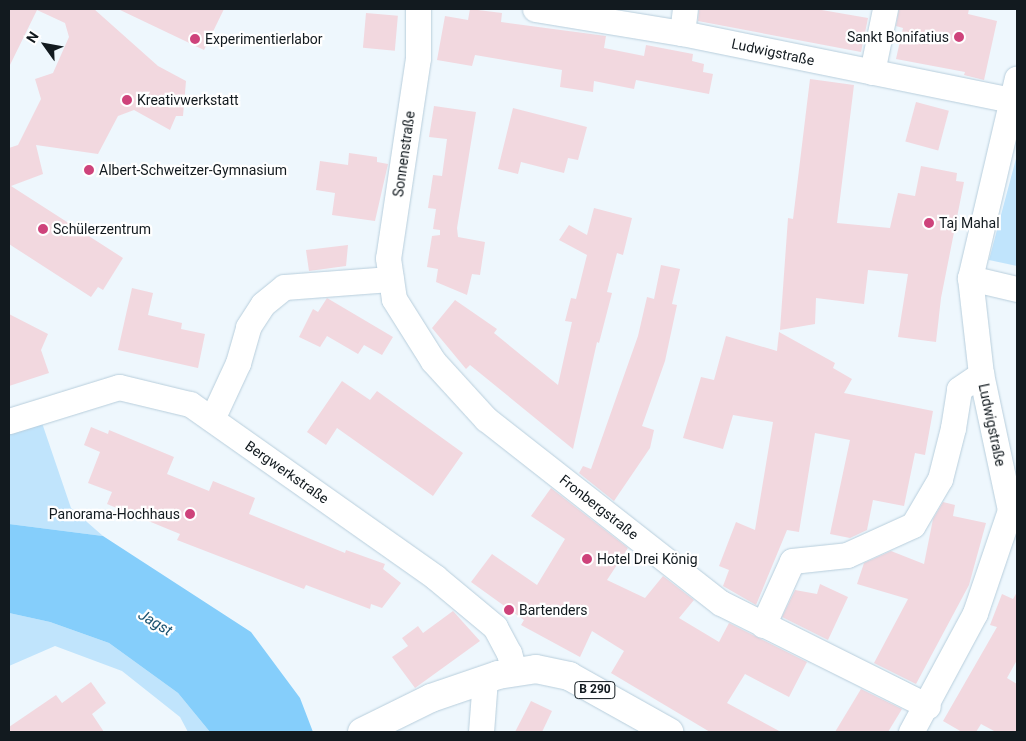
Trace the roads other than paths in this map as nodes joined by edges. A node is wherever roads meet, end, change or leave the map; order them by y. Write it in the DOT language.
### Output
graph roads {
  1 [pos="418,9"];
  2 [pos="535,9"];
  3 [pos="884,9"];
  4 [pos="683,21"];
  5 [pos="872,72"];
  6 [pos="1014,89"];
  7 [pos="970,278"];
  8 [pos="393,289"];
  9 [pos="1017,289"];
  10 [pos="981,374"];
  11 [pos="212,419"];
  12 [pos="9,421"];
  13 [pos="763,625"];
  14 [pos="514,671"];
  15 [pos="485,679"];
  16 [pos="928,706"];
  17 [pos="362,732"];
  18 [pos="481,732"];
  19 [pos="669,732"];
  20 [pos="911,732"];
  1 -- 8 [label="street, Sonnenstraße"];
  2 -- 4 [label="street, Ludwigstraße"];
  3 -- 5 [label="street"];
  4 -- 5 [label="street, Ludwigstraße"];
  5 -- 6 [label="street, Ludwigstraße"];
  6 -- 7 [label="street, Ludwigstraße"];
  7 -- 9 [label="street"];
  7 -- 10 [label="street, Ludwigstraße"];
  8 -- 11 [label="street"];
  8 -- 13 [label="street, Fronbergstraße"];
  10 -- 13 [label="street"];
  10 -- 16 [label="street, Ludwigstraße"];
  11 -- 12 [label="street, Bergwerkstraße"];
  11 -- 14 [label="street, Bergwerkstraße"];
  13 -- 16 [label="street, Fronbergstraße"];
  14 -- 15 [label="main road, B 290"];
  14 -- 19 [label="main road, B 290"];
  15 -- 17 [label="main road, B 290"];
  15 -- 18 [label="street"];
  16 -- 20 [label="street, Ludwigstraße"];
}
